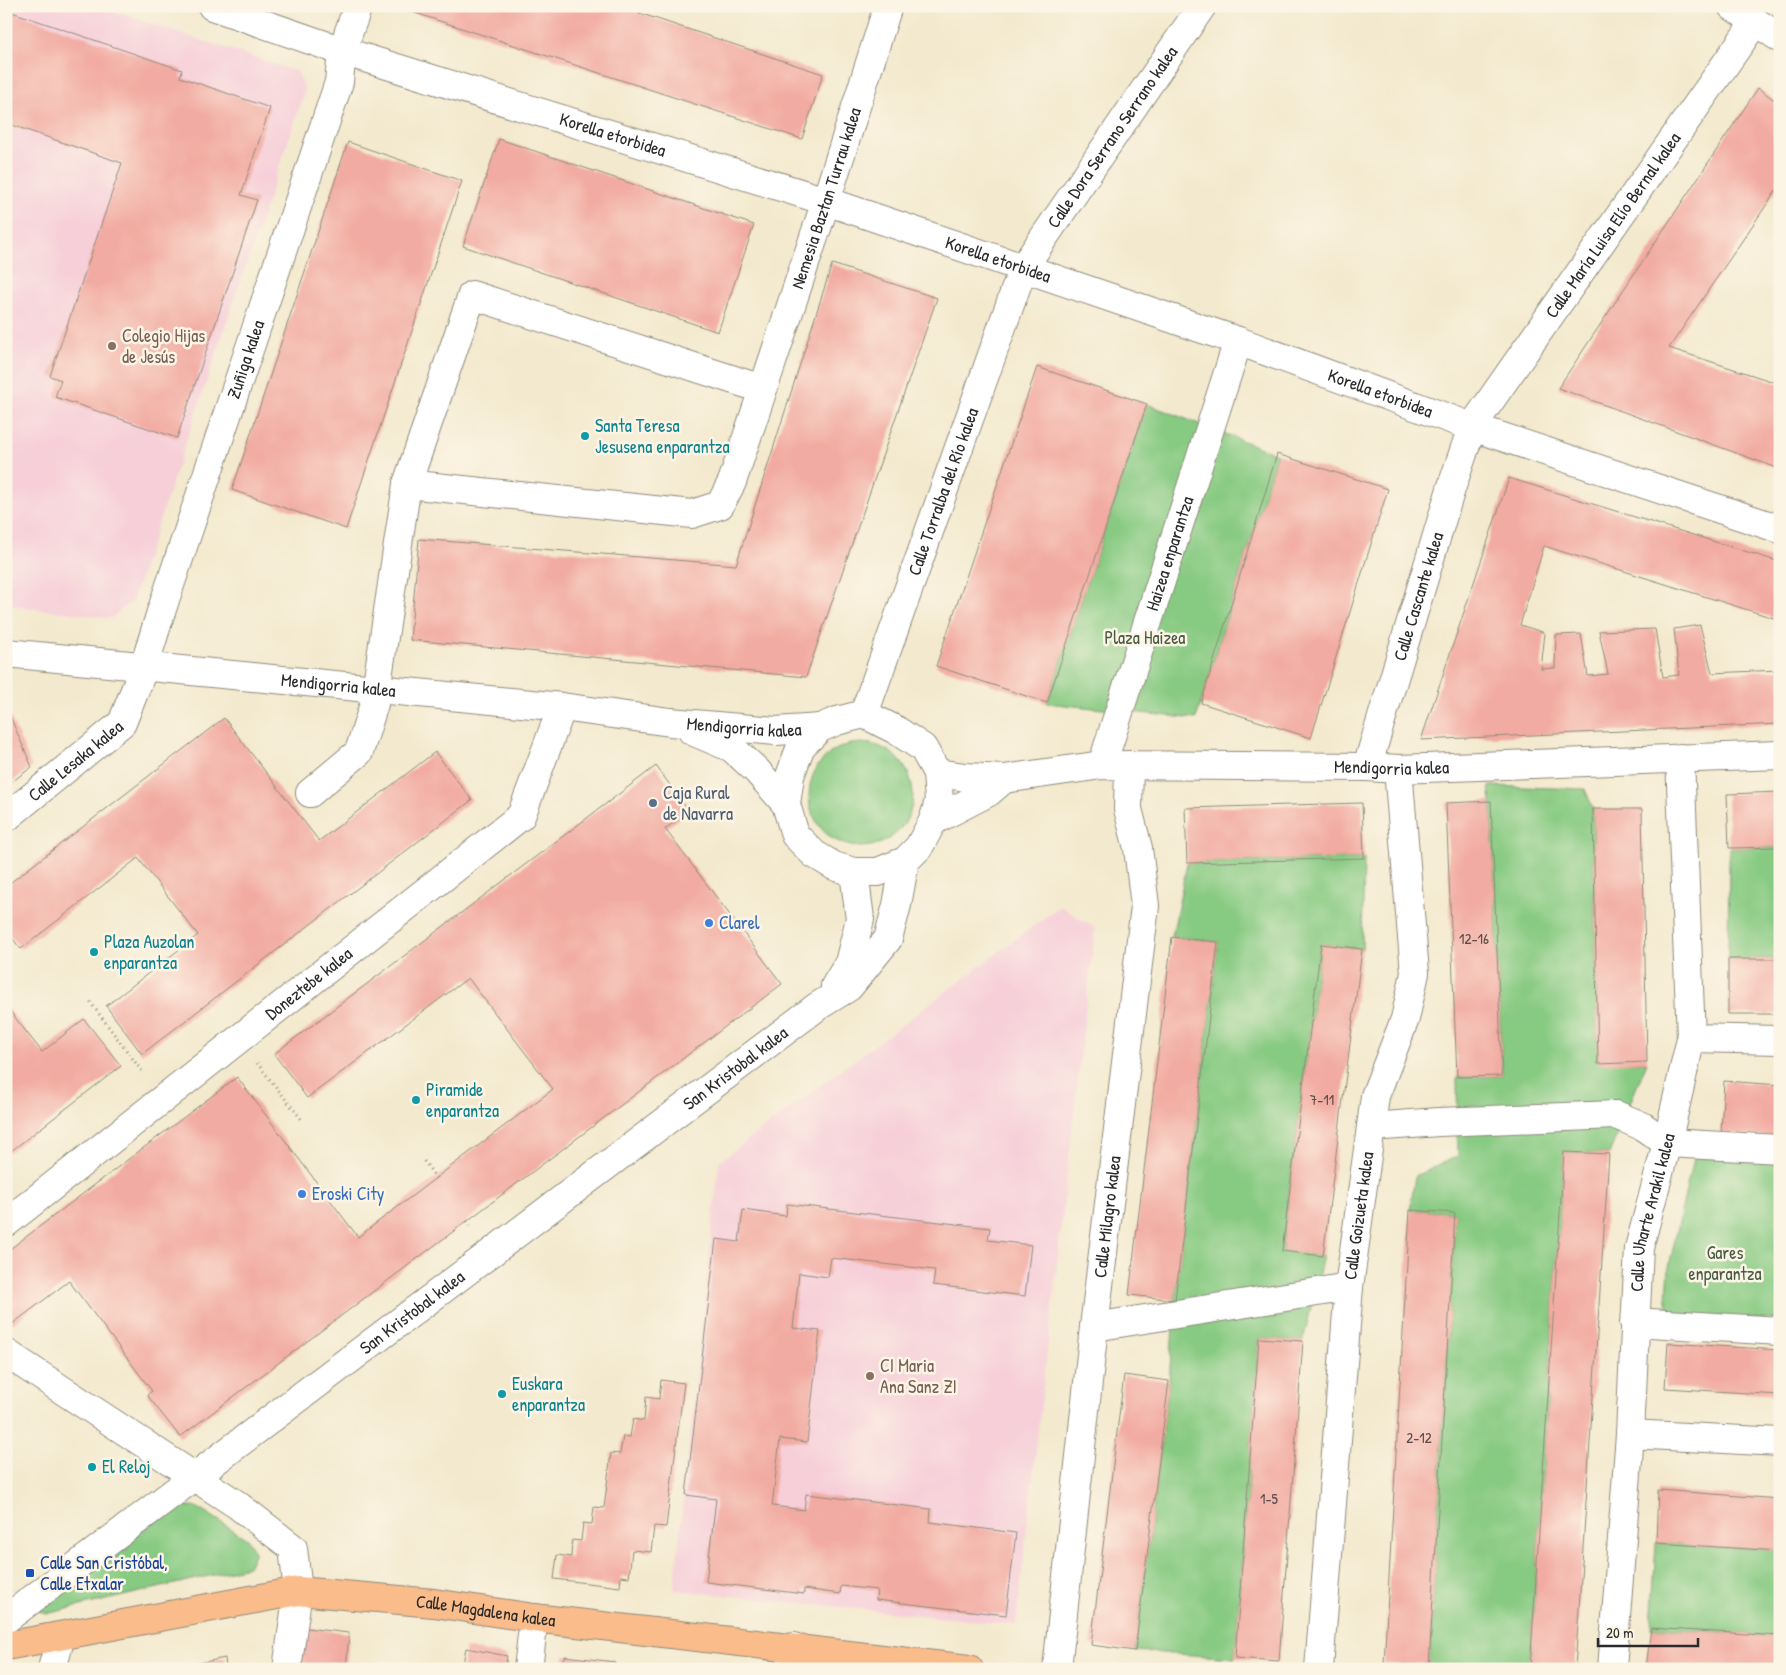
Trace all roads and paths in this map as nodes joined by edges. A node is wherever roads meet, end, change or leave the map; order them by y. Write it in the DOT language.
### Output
graph roads {
  1 [pos="212,6"];
  2 [pos="358,6"];
  3 [pos="888,6"];
  4 [pos="1202,6"];
  5 [pos="1732,6"];
  6 [pos="1754,22"];
  7 [pos="1780,38"];
  8 [pos="342,51"];
  9 [pos="826,201"];
  10 [pos="1023,268"];
  11 [pos="1238,341"];
  12 [pos="762,389"];
  13 [pos="1472,427"];
  14 [pos="407,484"];
  15 [pos="1780,529"];
  16 [pos="6,653"];
  17 [pos="144,667"];
  18 [pos="377,689"];
  19 [pos="562,707"];
  20 [pos="864,714"];
  21 [pos="670,722"];
  22 [pos="820,728"];
  23 [pos="1780,755"];
  24 [pos="1680,758"];
  25 [pos="1102,765"];
  26 [pos="1129,765"];
  27 [pos="1368,767"];
  28 [pos="1398,769"];
  29 [pos="938,773"];
  30 [pos="1004,779"];
  31 [pos="310,793"];
  32 [pos="786,804"];
  33 [pos="6,818"];
  34 [pos="933,822"];
  35 [pos="905,861"];
  36 [pos="854,872"];
  37 [pos="90,1002"];
  38 [pos="818,1006"];
  39 [pos="1691,1038"];
  40 [pos="238,1039"];
  41 [pos="1780,1040"];
  42 [pos="162,1099"];
  43 [pos="302,1120"];
  44 [pos="1371,1127"];
  45 [pos="1667,1143"];
  46 [pos="1780,1149"];
  47 [pos="424,1161"];
  48 [pos="436,1178"];
  49 [pos="6,1223"];
  50 [pos="1349,1287"];
  51 [pos="1634,1322"];
  52 [pos="1094,1327"];
  53 [pos="1780,1330"];
  54 [pos="6,1353"];
  55 [pos="1630,1434"];
  56 [pos="1780,1442"];
  57 [pos="195,1476"];
  58 [pos="298,1590"];
  59 [pos="534,1618"];
  60 [pos="6,1619"];
  61 [pos="61,1636"];
  62 [pos="6,1646"];
  63 [pos="793,1658"];
  64 [pos="52,1669"];
  65 [pos="287,1669"];
  66 [pos="528,1669"];
  67 [pos="969,1669"];
  68 [pos="1058,1669"];
  69 [pos="1319,1669"];
  70 [pos="1612,1669"];
  1 -- 8 [label="street, Korella etorbidea"];
  2 -- 8 [label="street, Zuñiga kalea"];
  3 -- 9 [label="street, Nemesia Baztan Turrau kalea"];
  4 -- 10 [label="street, Calle Dora Serrano Serrano kalea"];
  5 -- 6 [label="street"];
  6 -- 7 [label="street"];
  6 -- 13 [label="street, Calle María Luisa Elío Bernal kalea"];
  8 -- 9 [label="street, Korella etorbidea"];
  8 -- 17 [label="street, Zuñiga kalea"];
  9 -- 10 [label="street, Korella etorbidea"];
  9 -- 12 [label="street, Nemesia Baztan Turrau kalea"];
  10 -- 11 [label="street, Korella etorbidea"];
  10 -- 20 [label="street, Calle Torralba del Río kalea"];
  11 -- 13 [label="street, Korella etorbidea"];
  11 -- 25 [label="street, Haizea enparantza"];
  12 -- 14 [label="street"];
  12 -- 14 [label="street"];
  13 -- 15 [label="street, Korella etorbidea"];
  13 -- 27 [label="street, Calle Cascante kalea"];
  14 -- 18 [label="street"];
  16 -- 17 [label="street, Mendigorria kalea"];
  17 -- 18 [label="street, Mendigorria kalea"];
  17 -- 33 [label="street, Calle Lesaka kalea"];
  18 -- 19 [label="street, Mendigorria kalea"];
  18 -- 31 [label="street"];
  19 -- 21 [label="street, Mendigorria kalea"];
  19 -- 40 [label="street, Doneztebe kalea"];
  20 -- 22 [label="street"];
  20 -- 29 [label="street"];
  21 -- 22 [label="street, Mendigorria kalea"];
  21 -- 32 [label="street, Mendigorria kalea"];
  22 -- 32 [label="street"];
  23 -- 24 [label="street, Mendigorria kalea"];
  24 -- 28 [label="street, Mendigorria kalea"];
  24 -- 39 [label="street, Calle Uharte Arakil kalea"];
  25 -- 26 [label="street, Mendigorria kalea"];
  25 -- 30 [label="street, Mendigorria kalea"];
  26 -- 27 [label="street, Mendigorria kalea"];
  26 -- 52 [label="street, Calle Milagro kalea"];
  27 -- 28 [label="street, Mendigorria kalea"];
  28 -- 44 [label="street, Calle Goizueta kalea"];
  29 -- 30 [label="street, Mendigorria kalea"];
  29 -- 34 [label="street"];
  30 -- 34 [label="street"];
  32 -- 36 [label="street"];
  34 -- 35 [label="street"];
  35 -- 36 [label="street"];
  35 -- 38 [label="street, San Kristobal kalea"];
  36 -- 38 [label="street, San Kristobal kalea"];
  37 -- 42 [label="path"];
  38 -- 57 [label="street, San Kristobal kalea"];
  39 -- 41 [label="street"];
  39 -- 45 [label="street, Calle Uharte Arakil kalea"];
  40 -- 42 [label="street, Doneztebe kalea"];
  40 -- 43 [label="path"];
  42 -- 49 [label="street, Doneztebe kalea"];
  44 -- 45 [label="street"];
  44 -- 50 [label="street, Calle Goizueta kalea"];
  45 -- 46 [label="street"];
  45 -- 51 [label="street, Calle Uharte Arakil kalea"];
  47 -- 48 [label="path"];
  50 -- 52 [label="street"];
  50 -- 69 [label="street, Calle Goizueta kalea"];
  51 -- 53 [label="street"];
  51 -- 55 [label="street, Calle Uharte Arakil kalea"];
  52 -- 68 [label="street, Calle Milagro kalea"];
  54 -- 57 [label="street"];
  55 -- 56 [label="street"];
  55 -- 70 [label="street, Calle Uharte Arakil kalea"];
  57 -- 58 [label="street"];
  57 -- 60 [label="street, San Kristobal kalea"];
  58 -- 59 [label="main road, Calle Magdalena kalea"];
  58 -- 61 [label="main road, Calle Magdalena kalea"];
  58 -- 65 [label="street"];
  59 -- 63 [label="main road, Calle Magdalena kalea"];
  59 -- 66 [label="street"];
  61 -- 62 [label="main road, Calle Magdalena kalea"];
  61 -- 64 [label="street"];
  63 -- 67 [label="main road, Calle Magdalena kalea"];
}
